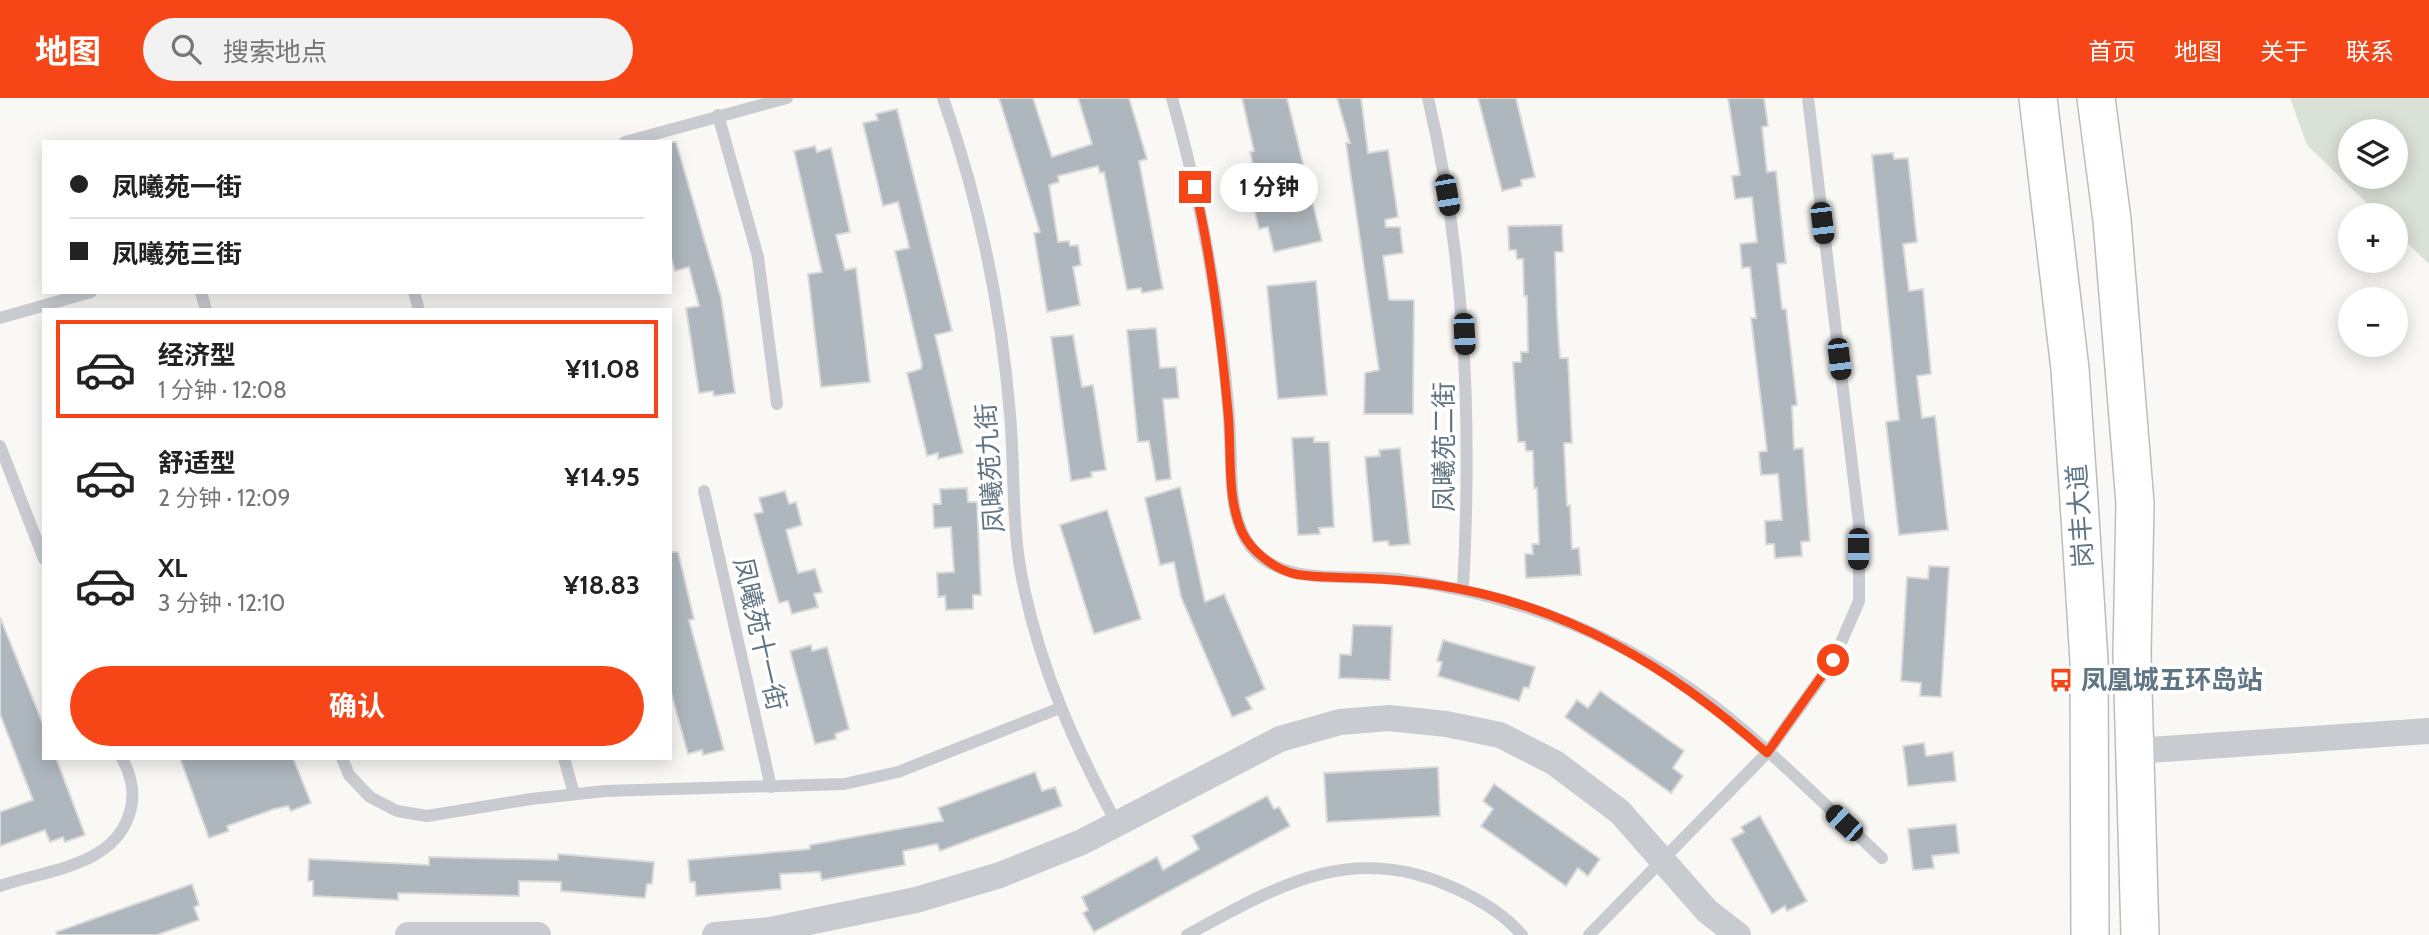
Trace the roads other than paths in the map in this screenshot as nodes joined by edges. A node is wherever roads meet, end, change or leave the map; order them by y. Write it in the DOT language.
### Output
graph roads {
  1 [pos="787,98"];
  2 [pos="943,98"];
  3 [pos="1172,98"];
  4 [pos="1428,98"];
  5 [pos="1808,98"];
  6 [pos="2038,98"];
  7 [pos="2096,98"];
  8 [pos="718,115"];
  9 [pos="632,140"];
  10 [pos="84,294"];
  11 [pos="0,318"];
  12 [pos="776,404"];
  13 [pos="0,446"];
  14 [pos="704,491"];
  15 [pos="42,554"];
  16 [pos="1464,589"];
  17 [pos="1060,708"];
  18 [pos="2429,731"];
  19 [pos="2135,751"];
  20 [pos="1767,753"];
  21 [pos="123,760"];
  22 [pos="343,760"];
  23 [pos="565,760"];
  24 [pos="771,787"];
  25 [pos="574,794"];
  26 [pos="1117,824"];
  27 [pos="1882,858"];
  28 [pos="1661,860"];
  29 [pos="0,887"];
  30 [pos="408,935"];
  31 [pos="538,935"];
  32 [pos="715,935"];
  33 [pos="722,935"];
  34 [pos="1187,935"];
  35 [pos="1522,935"];
  36 [pos="1589,935"];
  37 [pos="1738,935"];
  38 [pos="2090,935"];
  39 [pos="2140,935"];
  1 -- 8 [label="lane"];
  2 -- 17 [label="lane, 凤曦苑九街"];
  3 -- 16 [label="lane"];
  4 -- 16 [label="lane, 凤曦苑二街"];
  5 -- 20 [label="lane"];
  6 -- 38 [label="main road, 岗丰大道"];
  7 -- 19 [label="main road, 岗丰大道"];
  8 -- 9 [label="lane"];
  8 -- 12 [label="lane"];
  10 -- 11 [label="lane"];
  13 -- 15 [label="lane"];
  14 -- 24 [label="lane, 凤曦苑十一街"];
  16 -- 20 [label="lane"];
  17 -- 24 [label="lane"];
  17 -- 26 [label="lane, 凤曦苑九街"];
  18 -- 19 [label="street"];
  19 -- 39 [label="main road, 岗丰大道"];
  20 -- 27 [label="lane"];
  20 -- 28 [label="lane"];
  21 -- 29 [label="lane"];
  22 -- 25 [label="lane"];
  23 -- 25 [label="lane"];
  24 -- 25 [label="lane"];
  26 -- 28 [label="street"];
  26 -- 33 [label="street"];
  28 -- 36 [label="lane"];
  28 -- 37 [label="street"];
  30 -- 31 [label="street"];
  32 -- 33 [label="street"];
  34 -- 35 [label="lane"];
}
